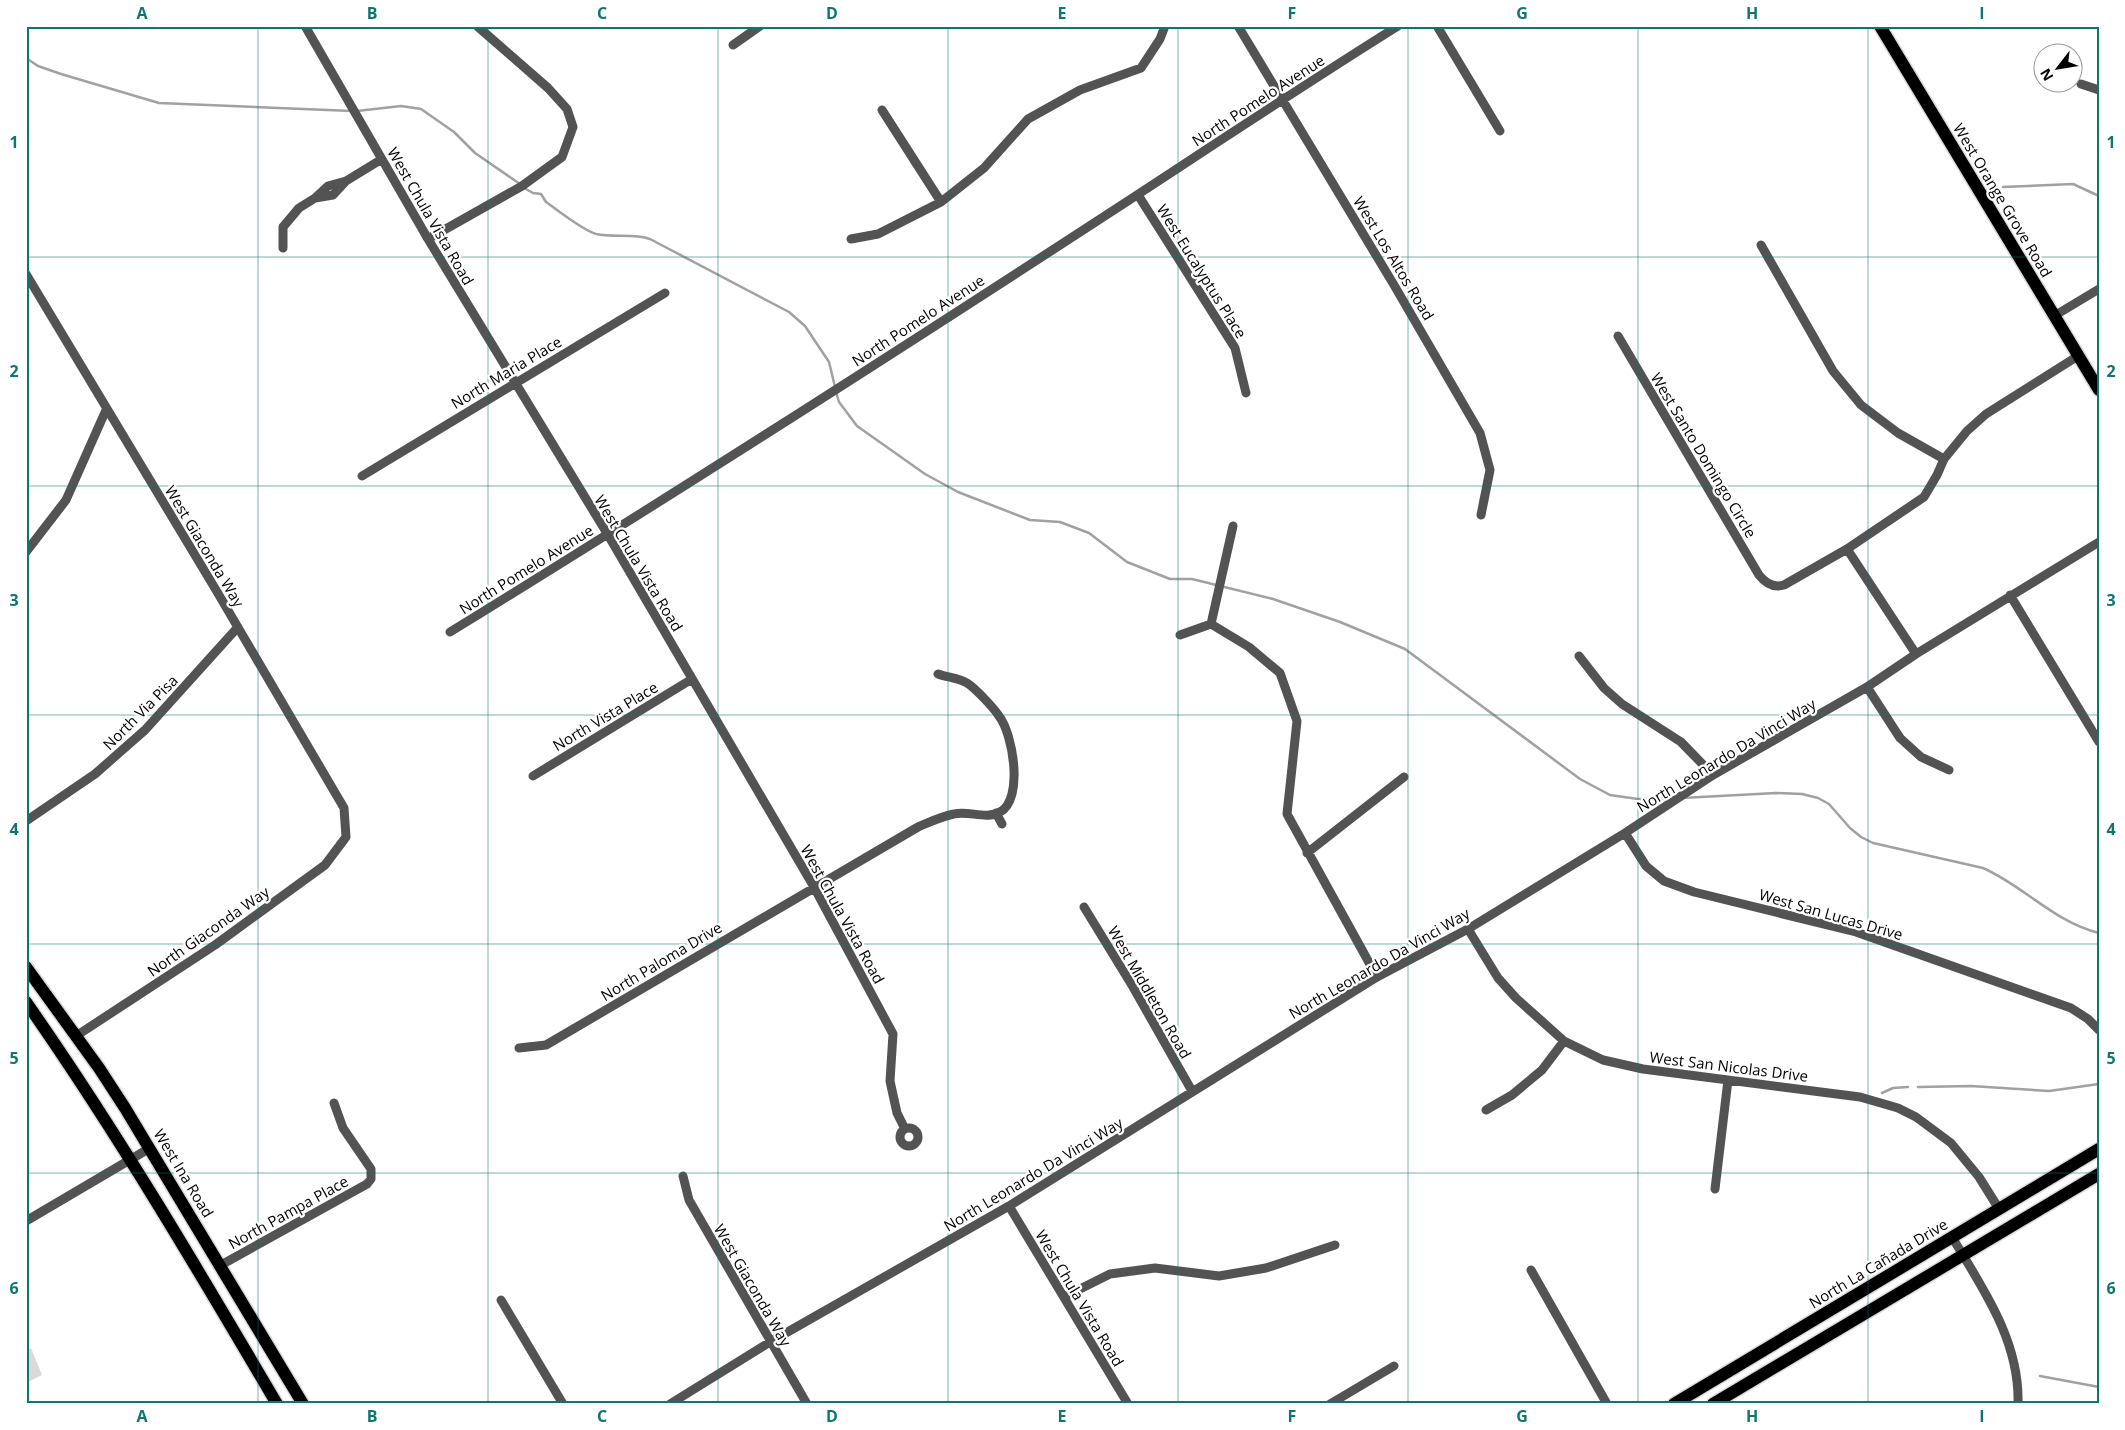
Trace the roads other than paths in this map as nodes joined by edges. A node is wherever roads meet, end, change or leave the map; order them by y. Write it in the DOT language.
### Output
graph roads {
  1 [pos="477,26"];
  2 [pos="760,26"];
  3 [pos="1165,26"];
  4 [pos="1238,26"];
  5 [pos="1398,26"];
  6 [pos="1437,26"];
  7 [pos="1880,26"];
  8 [pos="308,27"];
  9 [pos="733,45"];
  10 [pos="2082,84"];
  11 [pos="2099,90"];
  12 [pos="1283,99"];
  13 [pos="882,110"];
  14 [pos="1500,131"];
  15 [pos="382,159"];
  16 [pos="1138,195"];
  17 [pos="941,202"];
  18 [pos="428,239"];
  19 [pos="851,239"];
  20 [pos="1761,245"];
  21 [pos="283,248"];
  22 [pos="26,274"];
  23 [pos="2099,289"];
  24 [pos="665,293"];
  25 [pos="2054,316"];
  26 [pos="1618,336"];
  27 [pos="2078,356"];
  28 [pos="514,383"];
  29 [pos="2099,390"];
  30 [pos="1246,393"];
  31 [pos="106,410"];
  32 [pos="1944,459"];
  33 [pos="362,476"];
  34 [pos="1481,515"];
  35 [pos="1233,526"];
  36 [pos="608,535"];
  37 [pos="2099,542"];
  38 [pos="1847,549"];
  39 [pos="26,552"];
  40 [pos="2010,595"];
  41 [pos="1211,624"];
  42 [pos="238,627"];
  43 [pos="450,632"];
  44 [pos="1180,635"];
  45 [pos="1916,654"];
  46 [pos="1579,656"];
  47 [pos="938,674"];
  48 [pos="692,679"];
  49 [pos="1867,687"];
  50 [pos="2099,742"];
  51 [pos="1949,770"];
  52 [pos="1713,775"];
  53 [pos="532,776"];
  54 [pos="1404,777"];
  55 [pos="996,813"];
  56 [pos="26,821"];
  57 [pos="1002,824"];
  58 [pos="1625,833"];
  59 [pos="346,837"];
  60 [pos="1307,853"];
  61 [pos="814,887"];
  62 [pos="1084,907"];
  63 [pos="1468,929"];
  64 [pos="26,967"];
  65 [pos="1377,977"];
  66 [pos="26,1002"];
  67 [pos="2099,1030"];
  68 [pos="76,1036"];
  69 [pos="1564,1041"];
  70 [pos="518,1048"];
  71 [pos="1728,1080"];
  72 [pos="1192,1091"];
  73 [pos="334,1103"];
  74 [pos="1486,1110"];
  75 [pos="905,1129"];
  76 [pos="150,1148"];
  77 [pos="2099,1149"];
  78 [pos="132,1160"];
  79 [pos="2099,1174"];
  80 [pos="683,1176"];
  81 [pos="1715,1189"];
  82 [pos="1009,1206"];
  83 [pos="1998,1209"];
  84 [pos="26,1221"];
  85 [pos="1952,1237"];
  86 [pos="1335,1245"];
  87 [pos="1962,1255"];
  88 [pos="221,1265"];
  89 [pos="1531,1270"];
  90 [pos="1064,1297"];
  91 [pos="501,1300"];
  92 [pos="770,1342"];
  93 [pos="1394,1366"];
  94 [pos="277,1404"];
  95 [pos="303,1404"];
  96 [pos="563,1404"];
  97 [pos="670,1404"];
  98 [pos="807,1404"];
  99 [pos="1128,1404"];
  100 [pos="1330,1404"];
  101 [pos="1607,1404"];
  102 [pos="1674,1404"];
  103 [pos="1713,1404"];
  104 [pos="2018,1404"];
  1 -- 18 [label="street"];
  2 -- 9 [label="street"];
  3 -- 17 [label="street"];
  4 -- 12 [label="street, West Los Altos Road"];
  5 -- 12 [label="street, North Pomelo Avenue"];
  6 -- 14 [label="street"];
  7 -- 25 [label="main road, West Orange Grove Road"];
  8 -- 15 [label="street, West Chula Vista Road"];
  10 -- 11 [label="street"];
  12 -- 16 [label="street, North Pomelo Avenue"];
  12 -- 34 [label="street, West Los Altos Road"];
  13 -- 17 [label="street"];
  15 -- 18 [label="street, West Chula Vista Road"];
  15 -- 21 [label="street"];
  16 -- 30 [label="street, West Eucalyptus Place"];
  16 -- 36 [label="street, North Pomelo Avenue"];
  17 -- 19 [label="street"];
  18 -- 28 [label="street, West Chula Vista Road"];
  20 -- 32 [label="street"];
  22 -- 31 [label="street, West Giaconda Way"];
  23 -- 25 [label="street"];
  24 -- 28 [label="street, North Maria Place"];
  25 -- 27 [label="main road, West Orange Grove Road"];
  26 -- 38 [label="street, West Santo Domingo Circle"];
  27 -- 29 [label="main road, West Orange Grove Road"];
  27 -- 32 [label="street"];
  28 -- 33 [label="street, North Maria Place"];
  28 -- 36 [label="street, West Chula Vista Road"];
  31 -- 39 [label="street"];
  31 -- 42 [label="street, West Giaconda Way"];
  32 -- 38 [label="street"];
  35 -- 41 [label="street"];
  36 -- 43 [label="street, North Pomelo Avenue"];
  36 -- 48 [label="street, West Chula Vista Road"];
  37 -- 40 [label="street, North Leonardo Da Vinci Way"];
  38 -- 45 [label="street"];
  40 -- 45 [label="street, North Leonardo Da Vinci Way"];
  40 -- 50 [label="street"];
  41 -- 44 [label="street"];
  41 -- 60 [label="street"];
  42 -- 56 [label="street, North Via Pisa"];
  42 -- 59 [label="street, West Giaconda Way"];
  45 -- 49 [label="street, North Leonardo Da Vinci Way"];
  46 -- 52 [label="street"];
  47 -- 55 [label="street"];
  48 -- 53 [label="street, North Vista Place"];
  48 -- 61 [label="street, West Chula Vista Road"];
  49 -- 51 [label="street"];
  49 -- 52 [label="street, North Leonardo Da Vinci Way"];
  52 -- 58 [label="street, North Leonardo Da Vinci Way"];
  54 -- 60 [label="street"];
  55 -- 57 [label="street"];
  55 -- 61 [label="street, North Paloma Drive"];
  58 -- 63 [label="street, North Leonardo Da Vinci Way"];
  58 -- 67 [label="street, West San Lucas Drive"];
  59 -- 68 [label="street, North Giaconda Way"];
  60 -- 65 [label="street"];
  61 -- 70 [label="street, North Paloma Drive"];
  61 -- 75 [label="street, West Chula Vista Road"];
  62 -- 72 [label="street, West Middleton Road"];
  63 -- 65 [label="street, North Leonardo Da Vinci Way"];
  63 -- 69 [label="street, West San Nicolas Drive"];
  64 -- 68 [label="main road, West Ina Road"];
  65 -- 72 [label="street, North Leonardo Da Vinci Way"];
  66 -- 78 [label="main road"];
  68 -- 76 [label="main road, West Ina Road"];
  69 -- 71 [label="street, West San Nicolas Drive"];
  69 -- 74 [label="street"];
  71 -- 81 [label="street"];
  71 -- 83 [label="street, West San Nicolas Drive"];
  72 -- 82 [label="street, North Leonardo Da Vinci Way"];
  73 -- 88 [label="street, North Pampa Place"];
  76 -- 78 [label="street"];
  76 -- 88 [label="main road, West Ina Road"];
  77 -- 83 [label="main road, North La Cañada Drive"];
  78 -- 84 [label="street"];
  78 -- 94 [label="main road"];
  79 -- 87 [label="main road"];
  80 -- 92 [label="street, West Giaconda Way"];
  82 -- 90 [label="street, West Chula Vista Road"];
  82 -- 92 [label="street, North Leonardo Da Vinci Way"];
  83 -- 85 [label="main road, North La Cañada Drive"];
  85 -- 87 [label="street"];
  85 -- 102 [label="main road, North La Cañada Drive"];
  86 -- 90 [label="street"];
  87 -- 103 [label="main road"];
  87 -- 104 [label="street"];
  88 -- 95 [label="main road, West Ina Road"];
  89 -- 101 [label="street"];
  90 -- 99 [label="street, West Chula Vista Road"];
  91 -- 96 [label="street"];
  92 -- 97 [label="street, North Leonardo Da Vinci Way"];
  92 -- 98 [label="street, West Giaconda Way"];
  93 -- 100 [label="street"];
}
